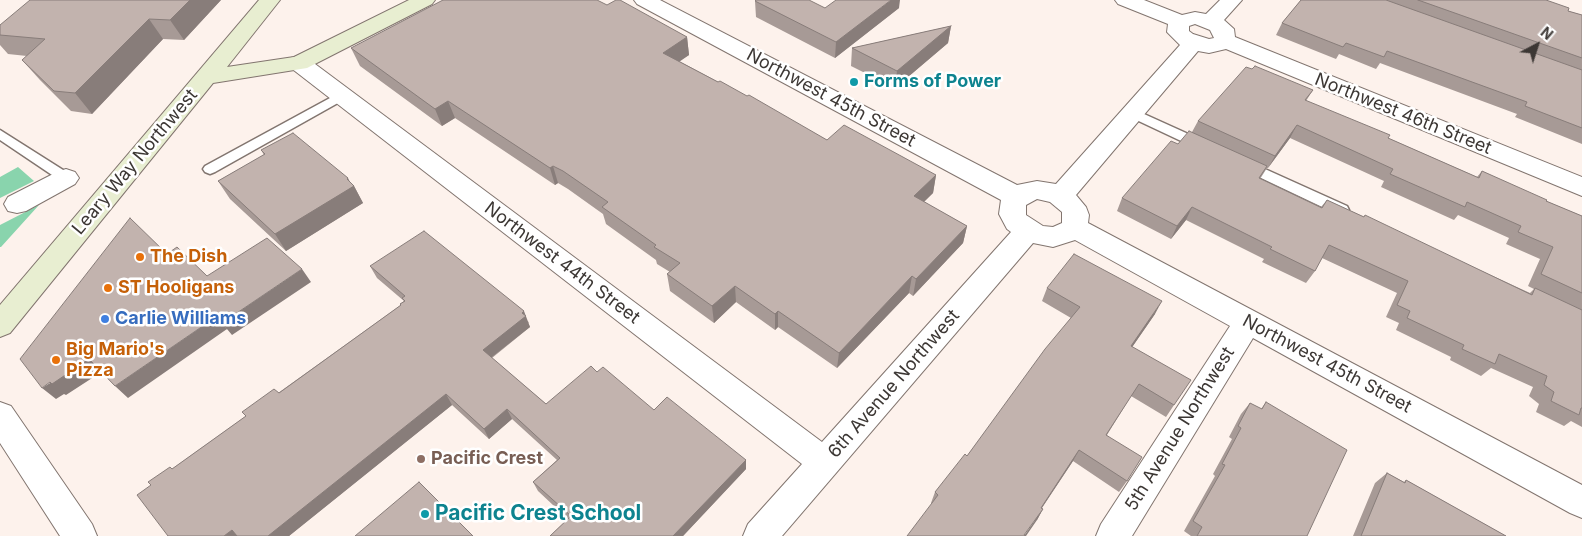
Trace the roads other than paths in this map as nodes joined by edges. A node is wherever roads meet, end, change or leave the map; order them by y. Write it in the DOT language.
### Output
graph roads {
  1 [pos="270,0"];
  2 [pos="425,0"];
  3 [pos="644,0"];
  4 [pos="1125,0"];
  5 [pos="1232,0"];
  6 [pos="1180,22"];
  7 [pos="1218,31"];
  8 [pos="1193,43"];
  9 [pos="299,63"];
  10 [pos="208,77"];
  11 [pos="341,96"];
  12 [pos="1133,113"];
  13 [pos="0,134"];
  14 [pos="20,148"];
  15 [pos="0,149"];
  16 [pos="1211,149"];
  17 [pos="1229,158"];
  18 [pos="210,169"];
  19 [pos="66,178"];
  20 [pos="1582,187"];
  21 [pos="1060,196"];
  22 [pos="1018,197"];
  23 [pos="6,210"];
  24 [pos="1356,216"];
  25 [pos="1073,227"];
  26 [pos="1028,231"];
  27 [pos="1248,322"];
  28 [pos="0,325"];
  29 [pos="0,416"];
  30 [pos="825,463"];
  31 [pos="1582,502"];
  32 [pos="80,536"];
  33 [pos="760,536"];
  34 [pos="1113,536"];
  1 -- 10 [label="main road, Leary Way Northwest"];
  2 -- 9 [label="main road"];
  3 -- 22 [label="street, Northwest 45th Street"];
  4 -- 6 [label="street"];
  5 -- 7 [label="street"];
  6 -- 7 [label="street"];
  6 -- 8 [label="street"];
  7 -- 8 [label="street"];
  7 -- 20 [label="street, Northwest 46th Street"];
  8 -- 12 [label="street"];
  9 -- 10 [label="main road"];
  9 -- 11 [label="street, Northwest 44th Street"];
  10 -- 28 [label="main road, Leary Way Northwest"];
  11 -- 18 [label="lane"];
  11 -- 30 [label="street, Northwest 44th Street"];
  12 -- 16 [label="lane"];
  12 -- 21 [label="street"];
  13 -- 14 [label="lane"];
  14 -- 15 [label="lane"];
  14 -- 19 [label="lane"];
  17 -- 24 [label="lane"];
  19 -- 23 [label="street"];
  21 -- 22 [label="street"];
  21 -- 25 [label="street"];
  22 -- 26 [label="street"];
  25 -- 26 [label="street"];
  25 -- 27 [label="street, Northwest 45th Street"];
  26 -- 30 [label="street, 6th Avenue Northwest"];
  27 -- 31 [label="street, Northwest 45th Street"];
  27 -- 34 [label="street, 5th Avenue Northwest"];
  29 -- 32 [label="street"];
  30 -- 33 [label="street, 6th Avenue Northwest"];
}
